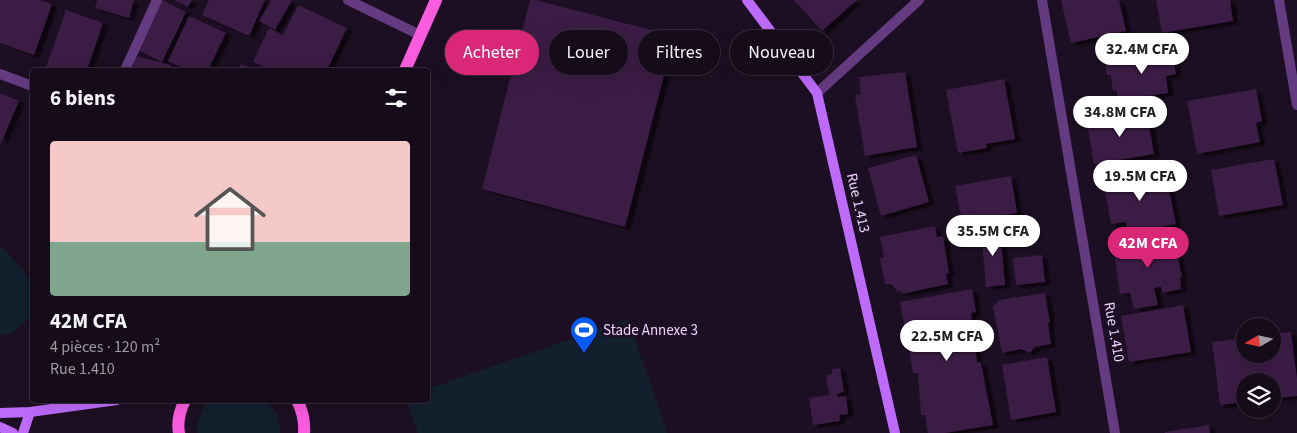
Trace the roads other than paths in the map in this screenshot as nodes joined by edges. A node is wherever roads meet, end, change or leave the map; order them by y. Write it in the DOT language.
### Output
graph roads {
  1 [pos="157,0"];
  2 [pos="348,0"];
  3 [pos="436,0"];
  4 [pos="747,0"];
  5 [pos="918,0"];
  6 [pos="1042,0"];
  7 [pos="1279,0"];
  8 [pos="420,35"];
  9 [pos="126,68"];
  10 [pos="406,68"];
  11 [pos="0,74"];
  12 [pos="30,85"];
  13 [pos="817,93"];
  14 [pos="1297,105"];
  15 [pos="94,403"];
  16 [pos="183,403"];
  17 [pos="300,403"];
  18 [pos="30,412"];
  19 [pos="0,413"];
  20 [pos="0,427"];
  21 [pos="14,433"];
  22 [pos="23,433"];
  23 [pos="178,433"];
  24 [pos="304,433"];
  25 [pos="895,433"];
  26 [pos="1116,433"];
  1 -- 9 [label="street"];
  2 -- 8 [label="street"];
  3 -- 8 [label="main road"];
  4 -- 13 [label="street, Rue 1.413"];
  5 -- 13 [label="street"];
  6 -- 26 [label="street, Rue 1.410"];
  7 -- 14 [label="street"];
  8 -- 10 [label="main road"];
  11 -- 12 [label="street"];
  13 -- 25 [label="street, Rue 1.413"];
  15 -- 18 [label="street"];
  16 -- 23 [label="main road"];
  17 -- 24 [label="main road"];
  18 -- 19 [label="street"];
  18 -- 22 [label="street"];
  20 -- 21 [label="street"];
}
